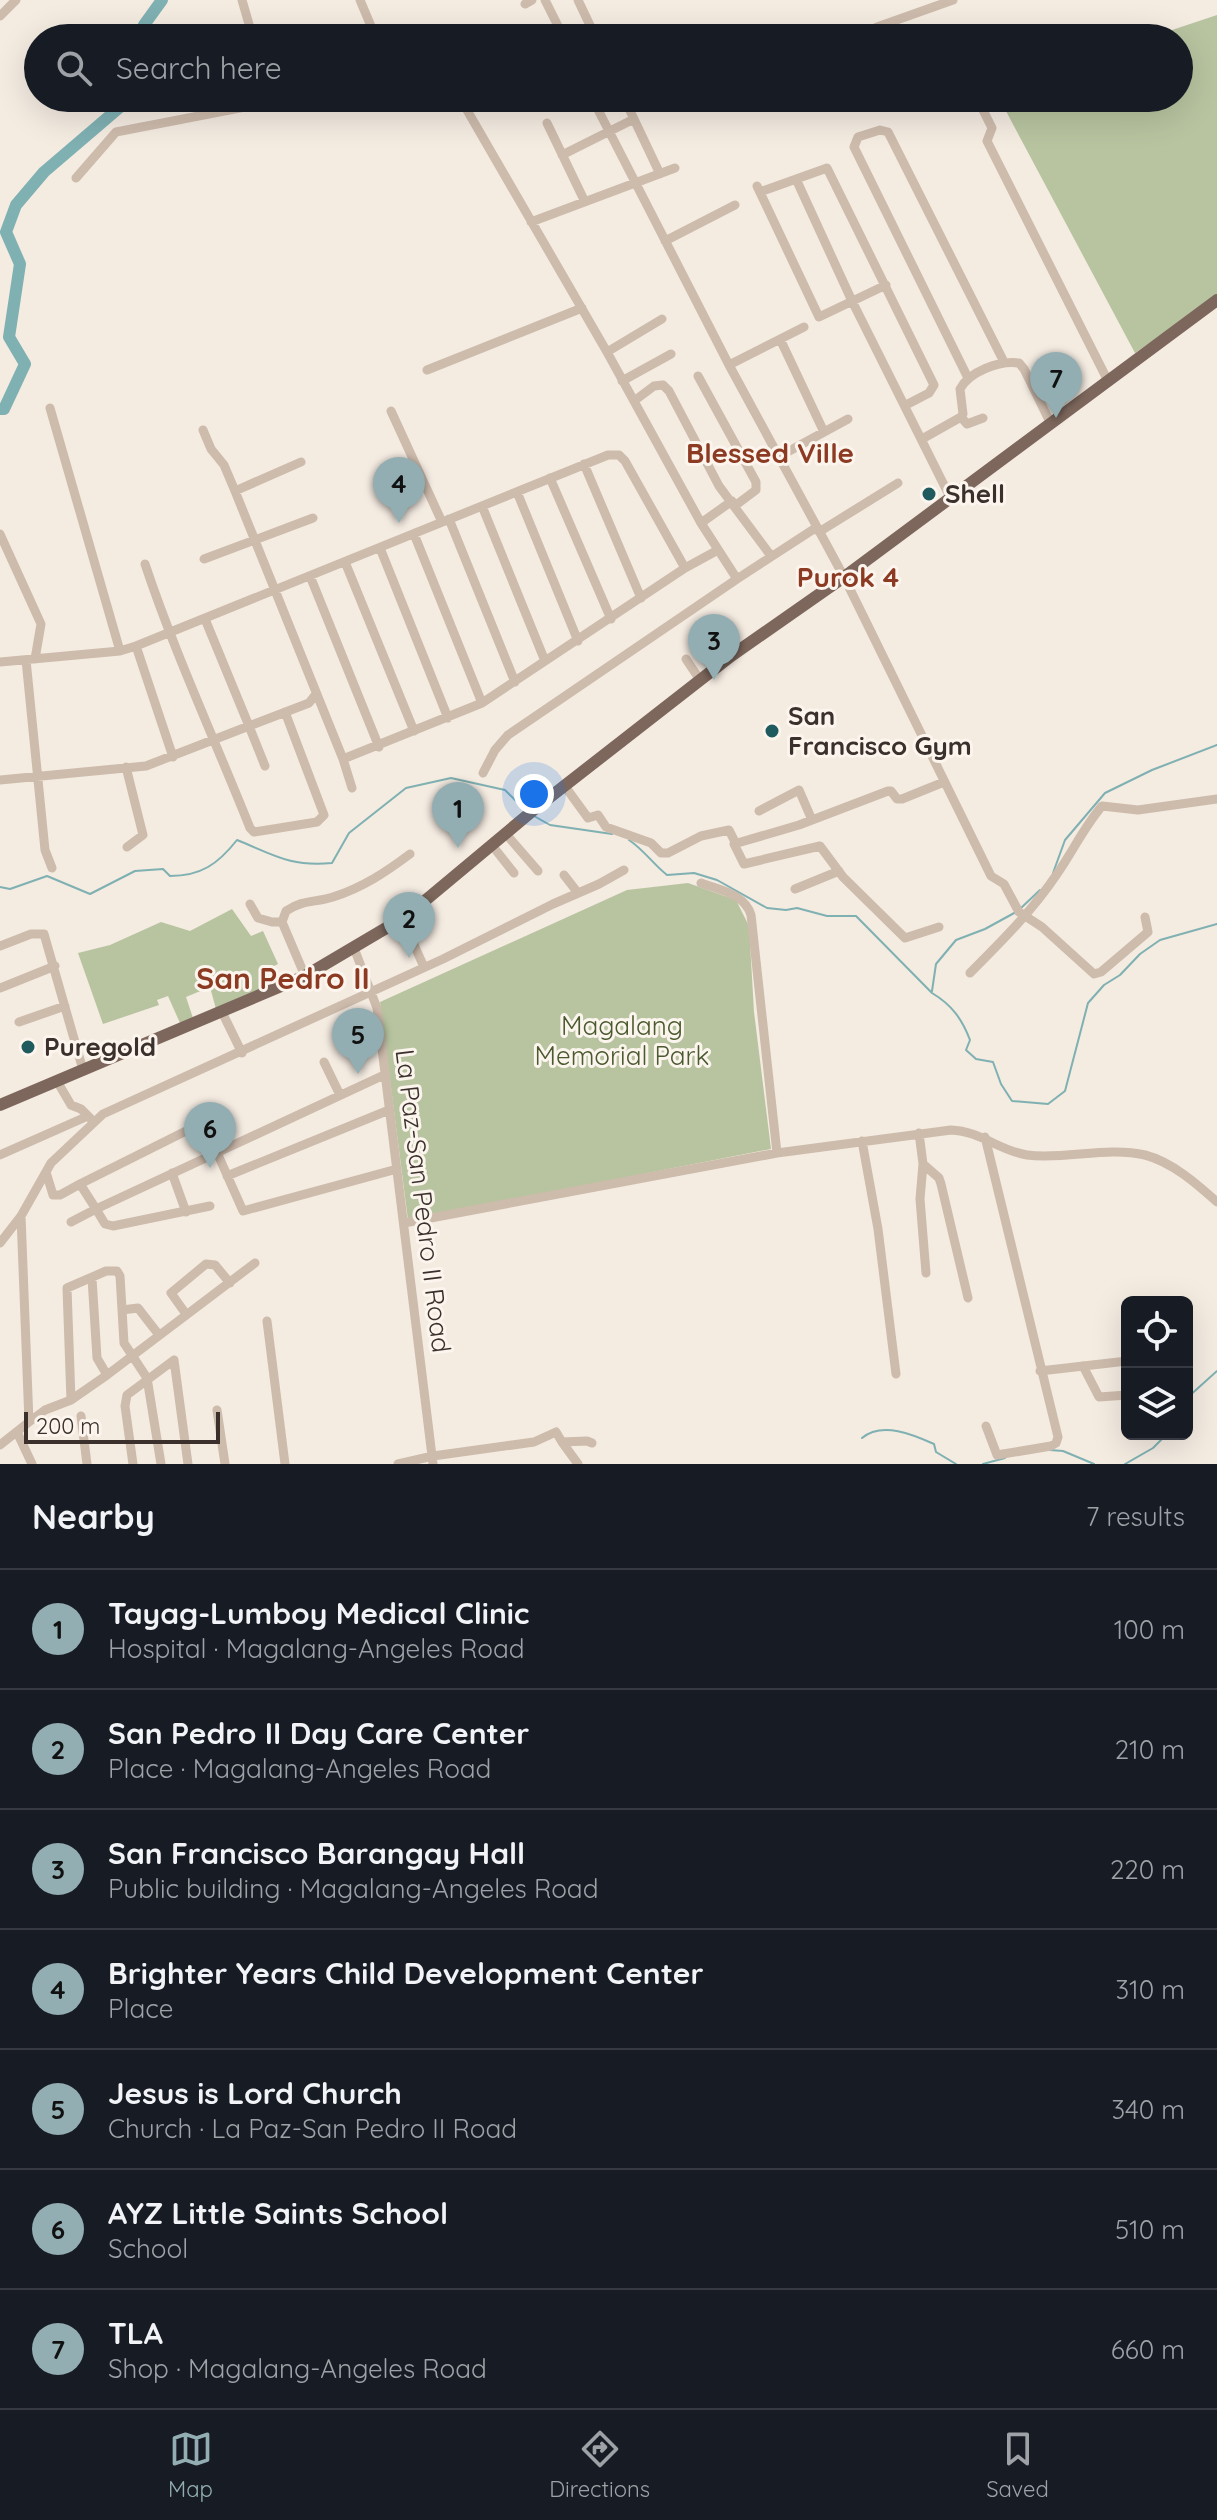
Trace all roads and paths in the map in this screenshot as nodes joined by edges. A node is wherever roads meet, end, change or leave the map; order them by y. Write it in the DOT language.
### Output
graph roads {
  1 [pos="16,0"];
  2 [pos="242,0"];
  3 [pos="360,0"];
  4 [pos="545,0"];
  5 [pos="578,0"];
  6 [pos="953,0"];
  7 [pos="0,16"];
  8 [pos="249,24"];
  9 [pos="370,24"];
  10 [pos="557,24"];
  11 [pos="589,24"];
  12 [pos="885,24"];
  13 [pos="212,112"];
  14 [pos="468,112"];
  15 [pos="599,112"];
  16 [pos="631,112"];
  17 [pos="984,112"];
  18 [pos="634,119"];
  19 [pos="547,123"];
  20 [pos="609,132"];
  21 [pos="562,155"];
  22 [pos="675,168"];
  23 [pos="660,174"];
  24 [pos="76,178"];
  25 [pos="796,179"];
  26 [pos="635,183"];
  27 [pos="585,202"];
  28 [pos="735,205"];
  29 [pos="531,222"];
  30 [pos="665,241"];
  31 [pos="886,285"];
  32 [pos="1217,300"];
  33 [pos="852,301"];
  34 [pos="582,308"];
  35 [pos="662,319"];
  36 [pos="804,327"];
  37 [pos="780,339"];
  38 [pos="607,352"];
  39 [pos="671,354"];
  40 [pos="1004,362"];
  41 [pos="729,365"];
  42 [pos="427,370"];
  43 [pos="698,376"];
  44 [pos="968,378"];
  45 [pos="622,381"];
  46 [pos="1108,381"];
  47 [pos="634,401"];
  48 [pos="906,405"];
  49 [pos="50,408"];
  50 [pos="391,411"];
  51 [pos="961,417"];
  52 [pos="983,418"];
  53 [pos="848,419"];
  54 [pos="1050,422"];
  55 [pos="203,430"];
  56 [pos="824,432"];
  57 [pos="922,439"];
  58 [pos="780,456"];
  59 [pos="301,462"];
  60 [pos="584,464"];
  61 [pos="550,478"];
  62 [pos="898,483"];
  63 [pos="235,491"];
  64 [pos="517,492"];
  65 [pos="950,497"];
  66 [pos="734,503"];
  67 [pos="482,506"];
  68 [pos="313,518"];
  69 [pos="446,520"];
  70 [pos="701,523"];
  71 [pos="818,530"];
  72 [pos="0,534"];
  73 [pos="414,534"];
  74 [pos="254,540"];
  75 [pos="380,548"];
  76 [pos="718,550"];
  77 [pos="771,556"];
  78 [pos="204,559"];
  79 [pos="345,562"];
  80 [pos="145,564"];
  81 [pos="685,568"];
  82 [pos="310,576"];
  83 [pos="844,577"];
  84 [pos="737,579"];
  85 [pos="274,591"];
  86 [pos="641,598"];
  87 [pos="205,619"];
  88 [pos="611,619"];
  89 [pos="171,633"];
  90 [pos="578,641"];
  91 [pos="136,646"];
  92 [pos="120,651"];
  93 [pos="31,659"];
  94 [pos="686,659"];
  95 [pos="545,661"];
  96 [pos="0,662"];
  97 [pos="700,680"];
  98 [pos="515,682"];
  99 [pos="316,694"];
  100 [pos="482,703"];
  101 [pos="285,712"];
  102 [pos="448,718"];
  103 [pos="249,726"];
  104 [pos="414,731"];
  105 [pos="213,742"];
  106 [pos="379,747"];
  107 [pos="173,757"];
  108 [pos="343,759"];
  109 [pos="265,766"];
  110 [pos="126,767"];
  111 [pos="483,773"];
  112 [pos="39,776"];
  113 [pos="0,780"];
  114 [pos="944,782"];
  115 [pos="564,785"];
  116 [pos="352,788"];
  117 [pos="1217,799"];
  118 [pos="759,811"];
  119 [pos="812,820"];
  120 [pos="505,833"];
  121 [pos="735,842"];
  122 [pos="491,844"];
  123 [pos="127,847"];
  124 [pos="410,854"];
  125 [pos="52,868"];
  126 [pos="624,870"];
  127 [pos="538,871"];
  128 [pos="839,871"];
  129 [pos="514,873"];
  130 [pos="564,875"];
  131 [pos="701,883"];
  132 [pos="795,889"];
  133 [pos="578,893"];
  134 [pos="250,904"];
  135 [pos="1022,915"];
  136 [pos="1145,917"];
  137 [pos="402,918"];
  138 [pos="282,922"];
  139 [pos="939,927"];
  140 [pos="0,946"];
  141 [pos="354,948"];
  142 [pos="55,966"];
  143 [pos="424,967"];
  144 [pos="970,973"];
  145 [pos="305,976"];
  146 [pos="0,988"];
  147 [pos="372,991"];
  148 [pos="65,1006"];
  149 [pos="222,1012"];
  150 [pos="19,1022"];
  151 [pos="242,1053"];
  152 [pos="324,1062"];
  153 [pos="83,1070"];
  154 [pos="384,1075"];
  155 [pos="57,1081"];
  156 [pos="340,1095"];
  157 [pos="0,1105"];
  158 [pos="389,1110"];
  159 [pos="90,1119"];
  160 [pos="919,1133"];
  161 [pos="985,1137"];
  162 [pos="862,1141"];
  163 [pos="216,1151"];
  164 [pos="777,1153"];
  165 [pos="0,1155"];
  166 [pos="923,1164"];
  167 [pos="397,1169"];
  168 [pos="46,1172"];
  169 [pos="172,1173"];
  170 [pos="227,1176"];
  171 [pos="80,1184"];
  172 [pos="1217,1202"];
  173 [pos="210,1206"];
  174 [pos="96,1209"];
  175 [pos="186,1212"];
  176 [pos="21,1216"];
  177 [pos="71,1222"];
  178 [pos="404,1223"];
  179 [pos="1,1240"];
  180 [pos="255,1263"];
  181 [pos="926,1273"];
  182 [pos="92,1278"];
  183 [pos="230,1283"];
  184 [pos="968,1298"];
  185 [pos="122,1310"];
  186 [pos="186,1314"];
  187 [pos="267,1321"];
  188 [pos="159,1335"];
  189 [pos="132,1355"];
  190 [pos="1121,1362"];
  191 [pos="1083,1366"];
  192 [pos="1040,1371"];
  193 [pos="896,1374"];
  194 [pos="107,1375"];
  195 [pos="147,1378"];
  196 [pos="1121,1395"];
  197 [pos="71,1400"];
  198 [pos="217,1410"];
  199 [pos="81,1416"];
  200 [pos="29,1422"];
  201 [pos="986,1426"];
  202 [pos="17,1432"];
  203 [pos="562,1442"];
  204 [pos="592,1443"];
  205 [pos="0,1445"];
  206 [pos="433,1460"];
  207 [pos="32,1464"];
  208 [pos="87,1464"];
  209 [pos="133,1464"];
  210 [pos="161,1464"];
  211 [pos="188,1464"];
  212 [pos="225,1464"];
  213 [pos="285,1464"];
  214 [pos="398,1464"];
  215 [pos="578,1464"];
  1 -- 7 [label="street"];
  2 -- 8 [label="street"];
  3 -- 9 [label="street"];
  4 -- 10 [label="street"];
  5 -- 11 [label="street"];
  6 -- 12 [label="street"];
  13 -- 24 [label="street"];
  14 -- 29 [label="street"];
  15 -- 20 [label="street"];
  16 -- 18 [label="street"];
  17 -- 46 [label="street"];
  18 -- 20 [label="street"];
  18 -- 23 [label="street"];
  19 -- 21 [label="street"];
  20 -- 21 [label="street"];
  20 -- 26 [label="street"];
  21 -- 27 [label="street"];
  22 -- 23 [label="street"];
  23 -- 26 [label="street"];
  25 -- 31 [label="street"];
  25 -- 33 [label="street"];
  25 -- 33 [label="street"];
  26 -- 27 [label="street"];
  26 -- 30 [label="street"];
  27 -- 29 [label="street"];
  28 -- 30 [label="street"];
  29 -- 34 [label="street"];
  30 -- 41 [label="street"];
  31 -- 33 [label="street"];
  31 -- 48 [label="street"];
  32 -- 46 [label="main road"];
  33 -- 48 [label="street"];
  34 -- 38 [label="street"];
  34 -- 42 [label="street"];
  35 -- 38 [label="street"];
  36 -- 37 [label="street"];
  37 -- 41 [label="street"];
  37 -- 56 [label="street"];
  38 -- 45 [label="street"];
  39 -- 45 [label="street"];
  40 -- 44 [label="street"];
  40 -- 44 [label="street"];
  40 -- 54 [label="street"];
  41 -- 58 [label="street"];
  43 -- 66 [label="street"];
  44 -- 51 [label="street"];
  45 -- 47 [label="street"];
  46 -- 54 [label="main road"];
  47 -- 66 [label="street"];
  47 -- 70 [label="street"];
  48 -- 57 [label="street"];
  49 -- 92 [label="street"];
  50 -- 69 [label="street"];
  51 -- 52 [label="street"];
  51 -- 57 [label="street"];
  53 -- 56 [label="street"];
  54 -- 65 [label="main road"];
  55 -- 63 [label="street"];
  56 -- 58 [label="street"];
  57 -- 65 [label="street"];
  58 -- 71 [label="street"];
  59 -- 63 [label="street"];
  60 -- 61 [label="street"];
  60 -- 81 [label="street"];
  60 -- 86 [label="street"];
  61 -- 64 [label="street"];
  61 -- 88 [label="street"];
  62 -- 71 [label="street"];
  63 -- 74 [label="street"];
  64 -- 67 [label="street"];
  64 -- 90 [label="street"];
  65 -- 83 [label="main road"];
  66 -- 70 [label="street"];
  66 -- 77 [label="street"];
  67 -- 69 [label="street"];
  67 -- 95 [label="street"];
  68 -- 74 [label="street"];
  69 -- 73 [label="street"];
  69 -- 98 [label="street"];
  70 -- 76 [label="street"];
  71 -- 77 [label="street"];
  71 -- 83 [label="street"];
  72 -- 93 [label="street"];
  73 -- 75 [label="street"];
  73 -- 100 [label="street"];
  74 -- 78 [label="street"];
  74 -- 85 [label="street"];
  75 -- 79 [label="street"];
  75 -- 102 [label="street"];
  76 -- 81 [label="street"];
  76 -- 84 [label="street"];
  77 -- 84 [label="street"];
  79 -- 82 [label="street"];
  79 -- 104 [label="street"];
  80 -- 89 [label="street"];
  81 -- 86 [label="street"];
  82 -- 85 [label="street"];
  82 -- 106 [label="street"];
  83 -- 97 [label="main road"];
  83 -- 114 [label="street"];
  84 -- 111 [label="street"];
  85 -- 87 [label="street"];
  85 -- 99 [label="street"];
  86 -- 88 [label="street"];
  87 -- 89 [label="street"];
  87 -- 103 [label="street"];
  88 -- 90 [label="street"];
  89 -- 91 [label="street"];
  89 -- 105 [label="street"];
  90 -- 95 [label="street"];
  91 -- 92 [label="street"];
  91 -- 107 [label="street"];
  92 -- 93 [label="street"];
  93 -- 96 [label="street"];
  93 -- 112 [label="street"];
  94 -- 97 [label="street"];
  95 -- 98 [label="street"];
  97 -- 115 [label="main road"];
  98 -- 100 [label="street"];
  99 -- 101 [label="street"];
  99 -- 108 [label="street"];
  100 -- 102 [label="street"];
  101 -- 103 [label="street"];
  101 -- 105 [label="street"];
  102 -- 104 [label="street"];
  103 -- 105 [label="street"];
  103 -- 109 [label="street"];
  104 -- 106 [label="street"];
  105 -- 107 [label="street"];
  106 -- 108 [label="street"];
  107 -- 110 [label="street"];
  108 -- 116 [label="street"];
  110 -- 112 [label="street"];
  110 -- 123 [label="street"];
  112 -- 113 [label="street"];
  112 -- 125 [label="street"];
  114 -- 119 [label="street"];
  114 -- 135 [label="street"];
  115 -- 120 [label="main road"];
  115 -- 121 [label="street"];
  117 -- 135 [label="street"];
  118 -- 119 [label="street"];
  119 -- 121 [label="street"];
  120 -- 122 [label="main road"];
  120 -- 127 [label="street"];
  121 -- 128 [label="street"];
  122 -- 129 [label="street"];
  122 -- 137 [label="main road"];
  124 -- 138 [label="street"];
  126 -- 133 [label="street"];
  128 -- 132 [label="street"];
  128 -- 139 [label="street"];
  130 -- 133 [label="street"];
  131 -- 164 [label="street"];
  133 -- 143 [label="street"];
  134 -- 138 [label="street"];
  135 -- 136 [label="street"];
  135 -- 144 [label="street"];
  137 -- 141 [label="main road"];
  137 -- 143 [label="street"];
  138 -- 145 [label="street"];
  140 -- 142 [label="street"];
  141 -- 145 [label="main road"];
  141 -- 147 [label="street, La Paz-San Pedro II Road"];
  142 -- 146 [label="street"];
  142 -- 148 [label="street"];
  143 -- 147 [label="street"];
  145 -- 149 [label="main road"];
  147 -- 151 [label="street"];
  147 -- 154 [label="street, La Paz-San Pedro II Road"];
  148 -- 150 [label="street"];
  148 -- 153 [label="street"];
  149 -- 151 [label="street"];
  149 -- 153 [label="main road"];
  151 -- 159 [label="street"];
  152 -- 156 [label="street"];
  153 -- 155 [label="main road"];
  154 -- 156 [label="street"];
  154 -- 158 [label="street, La Paz-San Pedro II Road"];
  155 -- 157 [label="main road"];
  155 -- 159 [label="street"];
  156 -- 163 [label="street"];
  158 -- 167 [label="street, La Paz-San Pedro II Road"];
  158 -- 170 [label="street"];
  159 -- 165 [label="street"];
  159 -- 168 [label="street"];
  160 -- 161 [label="street"];
  160 -- 162 [label="street"];
  160 -- 166 [label="street"];
  161 -- 172 [label="street"];
  161 -- 192 [label="street"];
  162 -- 164 [label="street"];
  162 -- 193 [label="street"];
  163 -- 169 [label="street"];
  163 -- 170 [label="street"];
  163 -- 171 [label="street"];
  164 -- 178 [label="street"];
  166 -- 181 [label="street"];
  166 -- 184 [label="street"];
  167 -- 170 [label="street"];
  167 -- 178 [label="street, La Paz-San Pedro II Road"];
  168 -- 171 [label="street"];
  168 -- 176 [label="street"];
  169 -- 174 [label="street"];
  169 -- 175 [label="street"];
  171 -- 174 [label="street"];
  173 -- 175 [label="street"];
  174 -- 175 [label="street"];
  174 -- 177 [label="street"];
  176 -- 179 [label="street"];
  176 -- 200 [label="street"];
  178 -- 206 [label="street, La Paz-San Pedro II Road"];
  180 -- 183 [label="street"];
  182 -- 185 [label="street"];
  182 -- 194 [label="street"];
  182 -- 197 [label="street"];
  183 -- 186 [label="street"];
  183 -- 186 [label="street"];
  185 -- 188 [label="street"];
  185 -- 189 [label="street"];
  186 -- 188 [label="street"];
  187 -- 213 [label="street"];
  188 -- 189 [label="street"];
  189 -- 194 [label="street"];
  189 -- 195 [label="street"];
  190 -- 191 [label="street"];
  191 -- 192 [label="street"];
  191 -- 196 [label="street"];
  192 -- 201 [label="street"];
  194 -- 197 [label="street"];
  195 -- 209 [label="street"];
  195 -- 210 [label="street"];
  195 -- 211 [label="street"];
  197 -- 200 [label="street"];
  198 -- 212 [label="street"];
  199 -- 208 [label="street"];
  200 -- 202 [label="street"];
  202 -- 205 [label="street"];
  202 -- 207 [label="street"];
  203 -- 204 [label="street"];
  203 -- 206 [label="street"];
  203 -- 215 [label="street"];
  206 -- 214 [label="street"];
}
